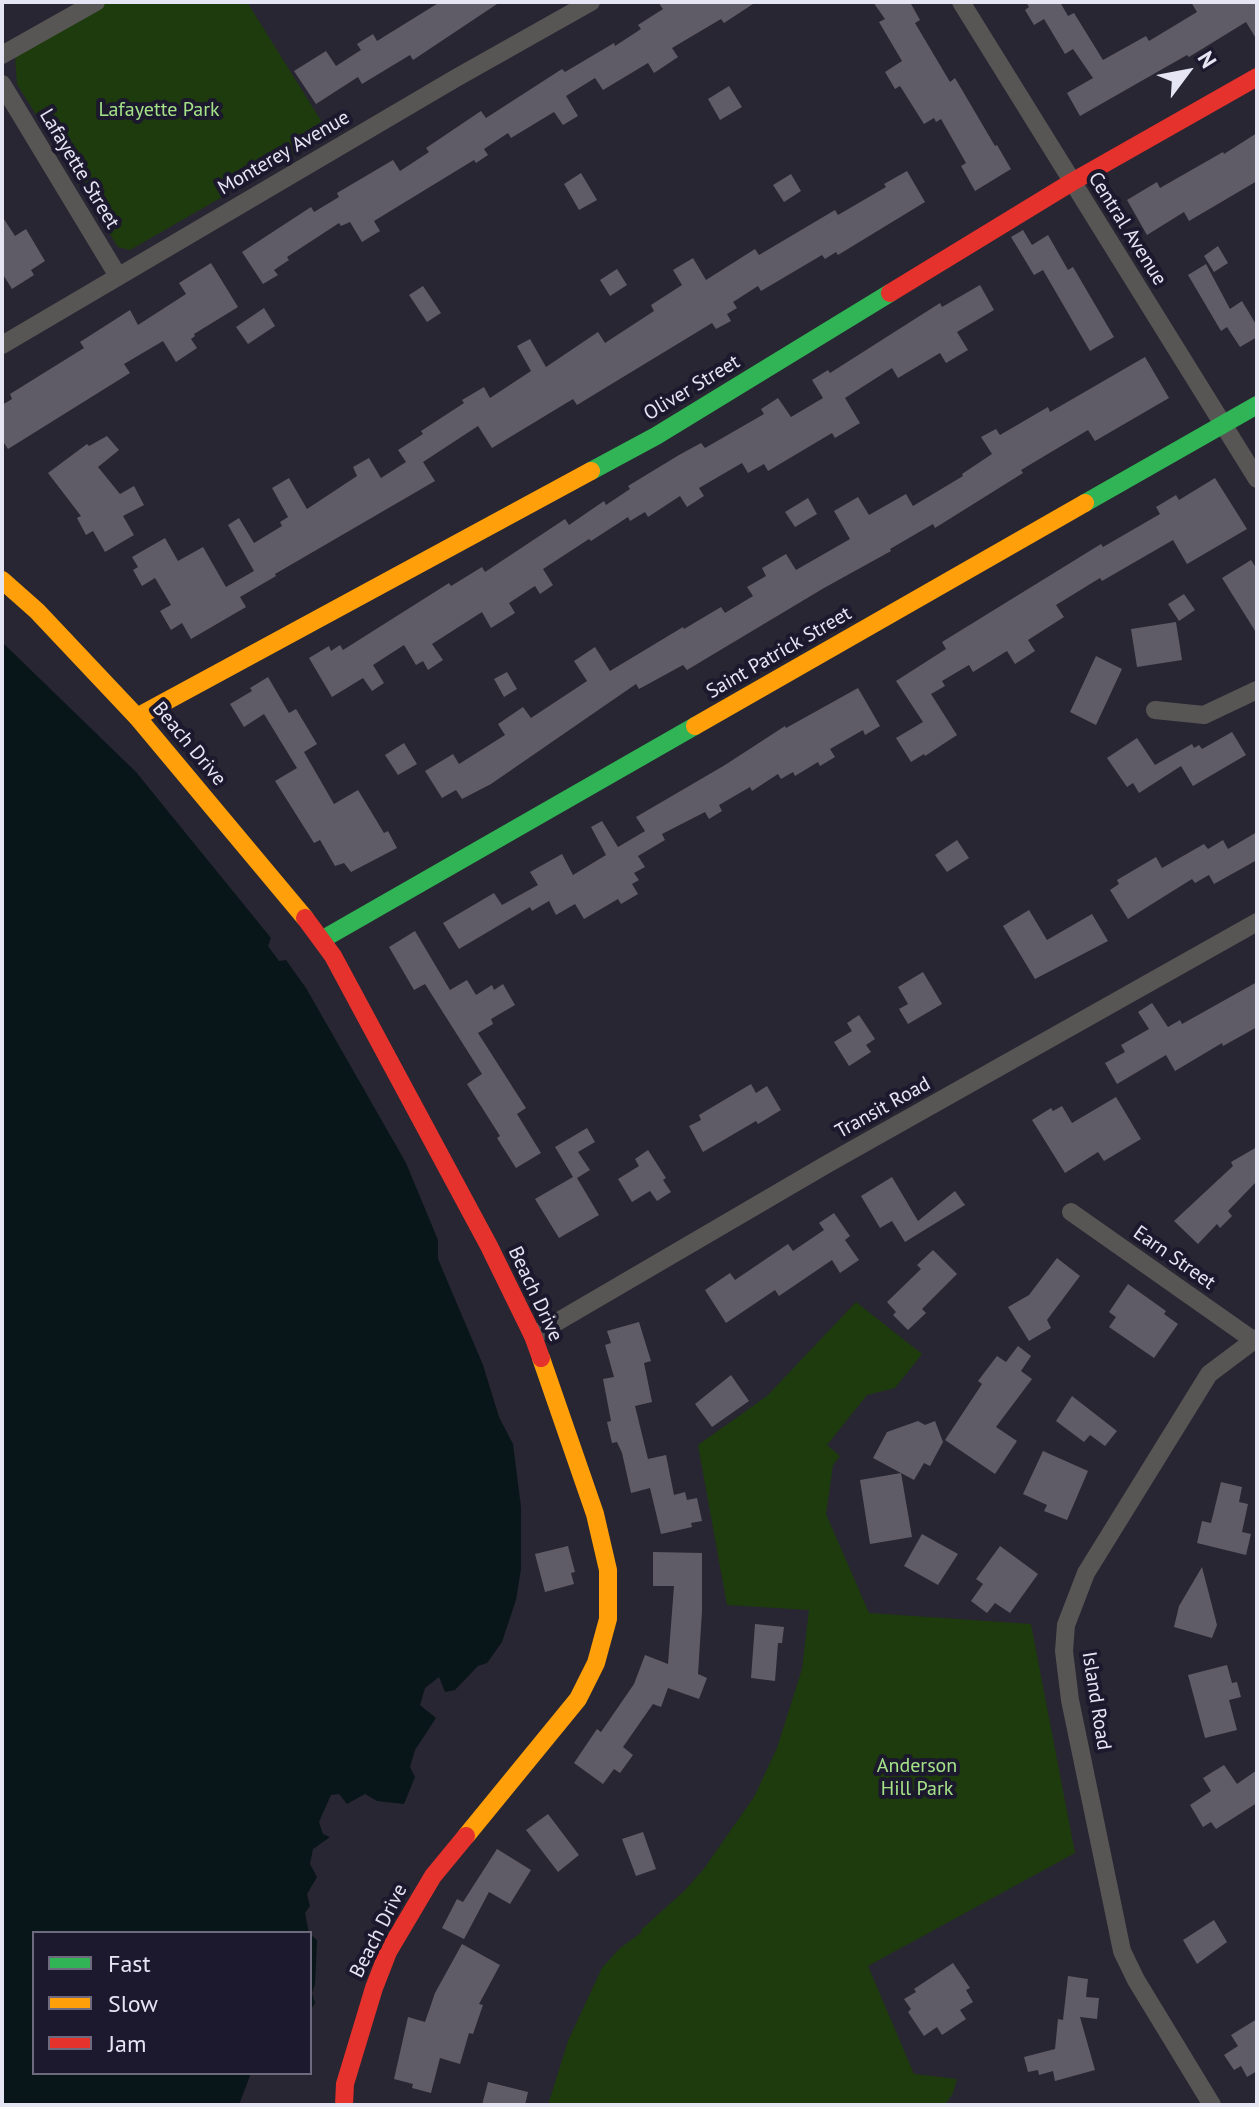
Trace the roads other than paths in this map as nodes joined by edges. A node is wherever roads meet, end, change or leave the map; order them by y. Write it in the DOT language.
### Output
graph roads {
  1 [pos="96,2"];
  2 [pos="591,2"];
  3 [pos="961,2"];
  4 [pos="2,55"];
  5 [pos="1257,77"];
  6 [pos="2,84"];
  7 [pos="1072,182"];
  8 [pos="118,276"];
  9 [pos="2,345"];
  10 [pos="1257,405"];
  11 [pos="1223,424"];
  12 [pos="1257,479"];
  13 [pos="2,580"];
  14 [pos="1257,690"];
  15 [pos="1155,710"];
  16 [pos="137,717"];
  17 [pos="1257,922"];
  18 [pos="323,939"];
  19 [pos="1071,1212"];
  20 [pos="533,1336"];
  21 [pos="1255,1339"];
  22 [pos="344,2105"];
  23 [pos="1212,2105"];
  1 -- 4 [label="street"];
  2 -- 8 [label="street, Monterey Avenue"];
  3 -- 7 [label="street, Central Avenue"];
  5 -- 7 [label="street, Oliver Street"];
  6 -- 8 [label="street, Lafayette Street"];
  7 -- 11 [label="street, Central Avenue"];
  7 -- 16 [label="street, Oliver Street"];
  8 -- 9 [label="street, Monterey Avenue"];
  10 -- 11 [label="street, Saint Patrick Street"];
  11 -- 12 [label="street, Central Avenue"];
  11 -- 18 [label="street, Saint Patrick Street"];
  13 -- 16 [label="street, Beach Drive"];
  14 -- 15 [label="street"];
  16 -- 18 [label="street, Beach Drive"];
  17 -- 20 [label="street, Transit Road"];
  18 -- 20 [label="street, Beach Drive"];
  19 -- 21 [label="street, Earn Street"];
  20 -- 22 [label="street, Beach Drive"];
  21 -- 23 [label="street, Island Road"];
}
